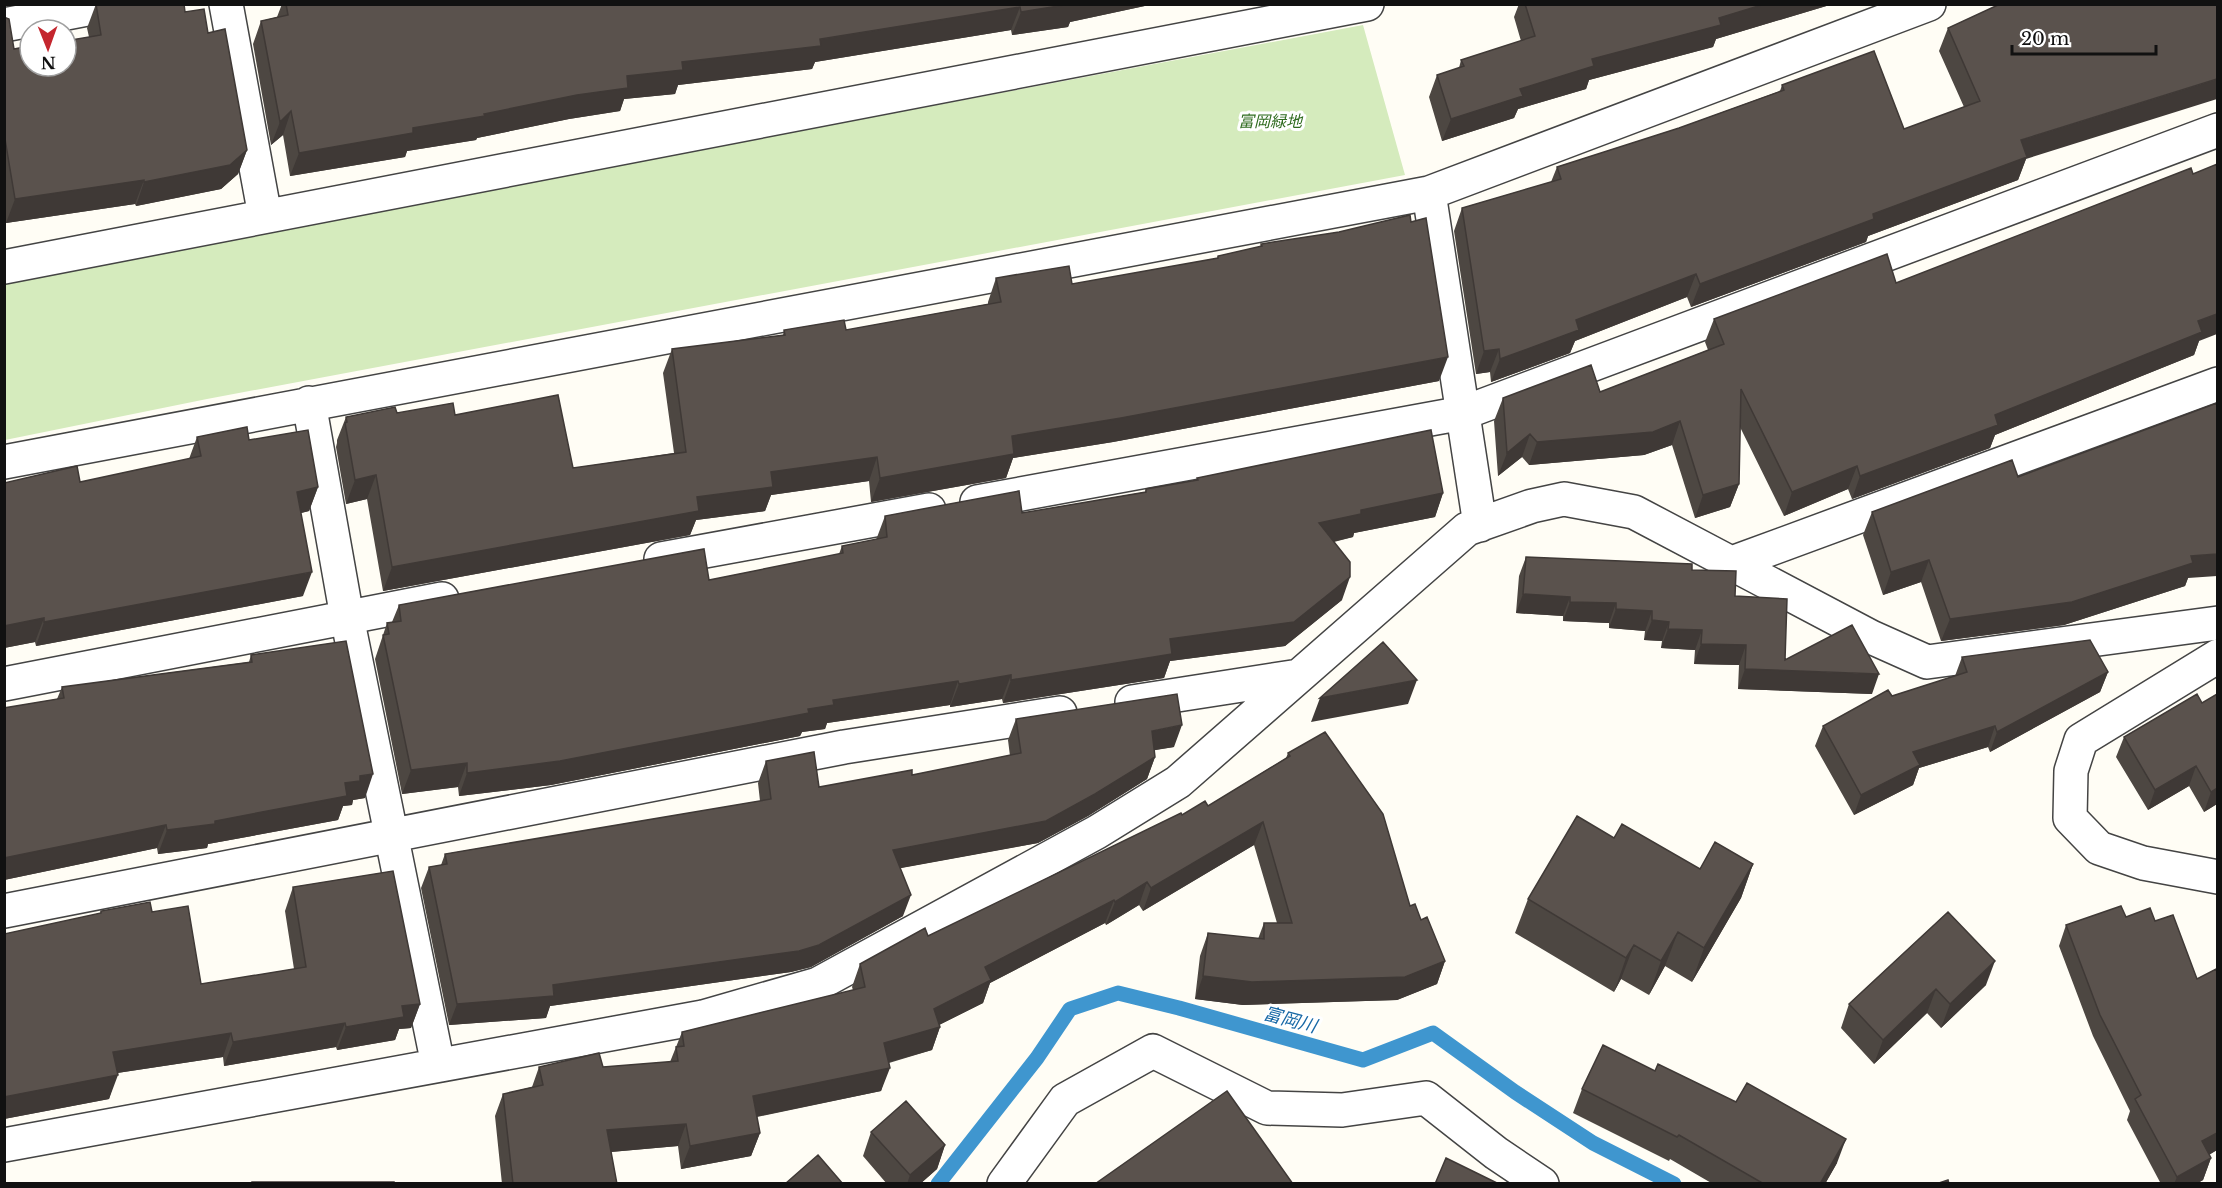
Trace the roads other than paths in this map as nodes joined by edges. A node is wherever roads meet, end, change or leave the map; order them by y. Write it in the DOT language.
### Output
graph roads {
  1 [pos="113,4"];
  2 [pos="226,4"];
  3 [pos="1367,4"];
  4 [pos="1929,4"];
  5 [pos="4,25"];
  6 [pos="2217,130"];
  7 [pos="1429,193"];
  8 [pos="265,216"];
  9 [pos="4,267"];
  10 [pos="2217,384"];
  11 [pos="309,403"];
  12 [pos="1463,413"];
  13 [pos="4,462"];
  14 [pos="1480,525"];
  15 [pos="1732,563"];
  16 [pos="629,565"];
  17 [pos="476,593"];
  18 [pos="347,617"];
  19 [pos="2217,623"];
  20 [pos="2217,656"];
  21 [pos="1299,676"];
  22 [pos="4,684"];
  23 [pos="391,837"];
  24 [pos="2217,877"];
  25 [pos="4,911"];
  26 [pos="438,1065"];
  27 [pos="4,1145"];
  28 [pos="1004,1184"];
  29 [pos="1542,1184"];
  1 -- 5 [label="street"];
  2 -- 8 [label="street"];
  3 -- 8 [label="street"];
  4 -- 7 [label="street"];
  6 -- 12 [label="street"];
  7 -- 11 [label="street"];
  7 -- 12 [label="street"];
  8 -- 9 [label="street"];
  10 -- 15 [label="street"];
  11 -- 13 [label="street"];
  11 -- 18 [label="street"];
  12 -- 14 [label="street"];
  12 -- 16 [label="street"];
  14 -- 15 [label="street"];
  14 -- 21 [label="street"];
  15 -- 19 [label="street"];
  17 -- 18 [label="street"];
  18 -- 22 [label="street"];
  18 -- 23 [label="street"];
  20 -- 24 [label="street"];
  21 -- 23 [label="street"];
  21 -- 26 [label="street"];
  23 -- 25 [label="street"];
  23 -- 26 [label="street"];
  26 -- 27 [label="street"];
  28 -- 29 [label="street"];
}
